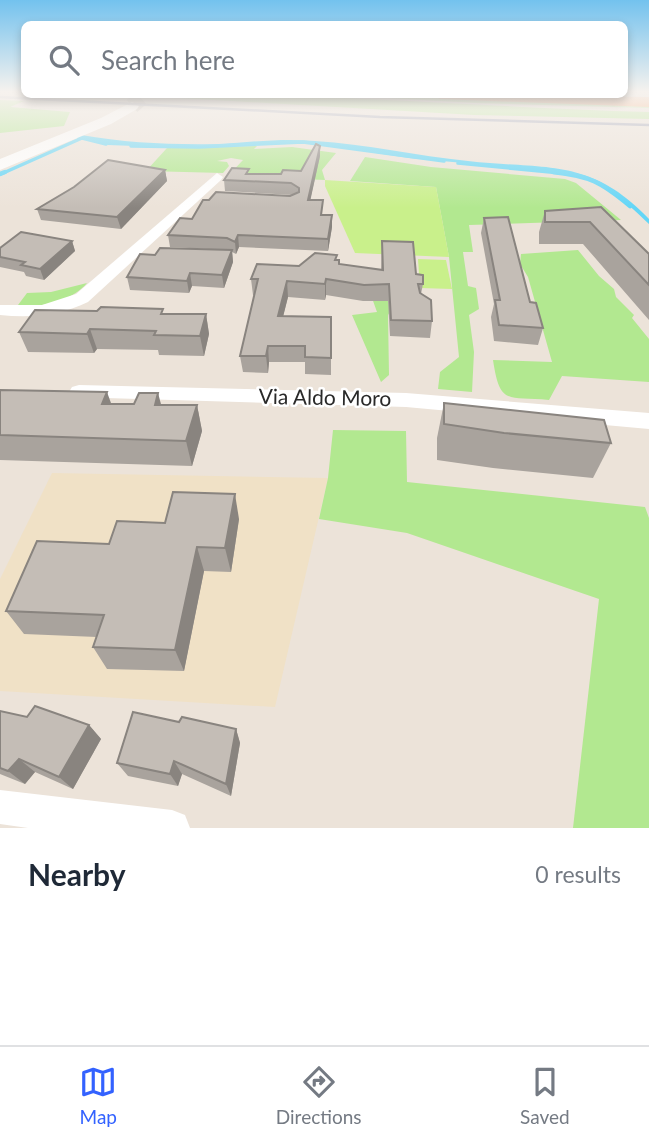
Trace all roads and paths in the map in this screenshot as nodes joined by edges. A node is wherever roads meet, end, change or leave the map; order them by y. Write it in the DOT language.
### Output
graph roads {
  1 [pos="83,131"];
  2 [pos="0,165"];
  3 [pos="217,177"];
  4 [pos="134,252"];
  5 [pos="160,254"];
  6 [pos="0,310"];
  7 [pos="54,391"];
  8 [pos="649,421"];
  9 [pos="0,807"];
  10 [pos="172,828"];
  1 -- 2 [label="street"];
  3 -- 4 [label="street"];
  4 -- 5 [label="street"];
  4 -- 6 [label="street"];
  7 -- 8 [label="street, Via Aldo Moro"];
  9 -- 10 [label="street"];
}
